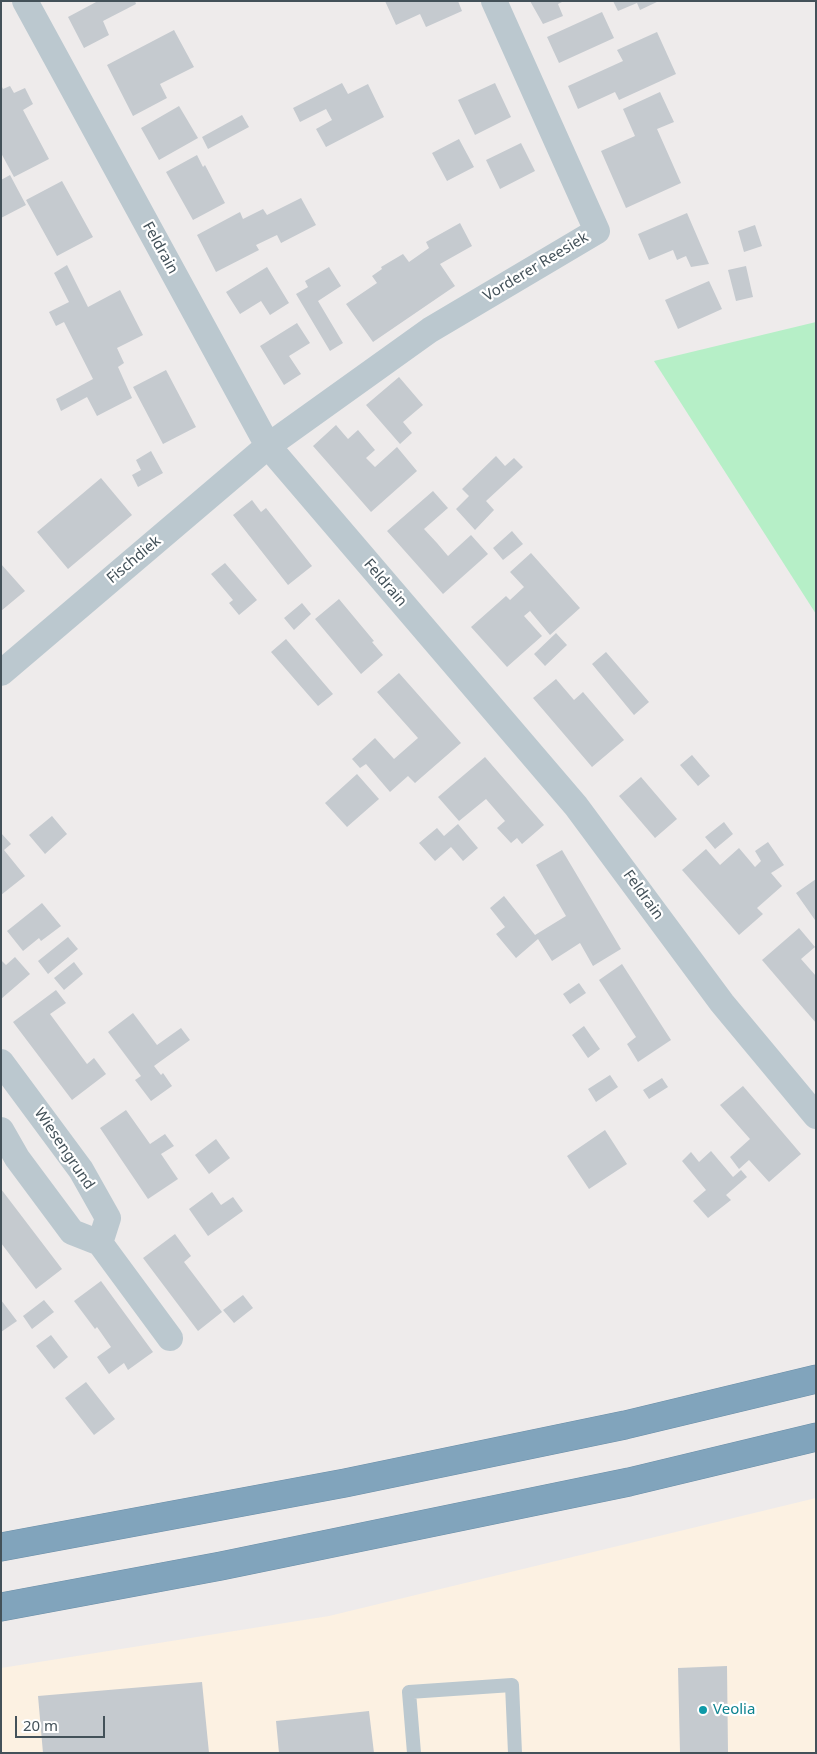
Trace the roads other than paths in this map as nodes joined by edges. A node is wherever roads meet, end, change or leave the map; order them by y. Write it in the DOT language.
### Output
graph roads {
  1 [pos="25,1"];
  2 [pos="494,1"];
  3 [pos="268,446"];
  4 [pos="1,673"];
  5 [pos="1,1062"];
  6 [pos="816,1116"];
  7 [pos="1,1130"];
  8 [pos="100,1243"];
  9 [pos="170,1338"];
  10 [pos="816,1379"];
  11 [pos="816,1438"];
  12 [pos="1,1547"];
  13 [pos="1,1607"];
  14 [pos="414,1753"];
  15 [pos="515,1753"];
  1 -- 3 [label="street, Feldrain"];
  2 -- 3 [label="street, Vorderer Reesiek"];
  3 -- 4 [label="street, Fischdiek"];
  3 -- 6 [label="street, Feldrain"];
  5 -- 8 [label="street, Wiesengrund"];
  7 -- 8 [label="street"];
  8 -- 9 [label="street"];
  10 -- 12 [label="highway"];
  11 -- 13 [label="highway"];
  14 -- 15 [label="lane"];
}
